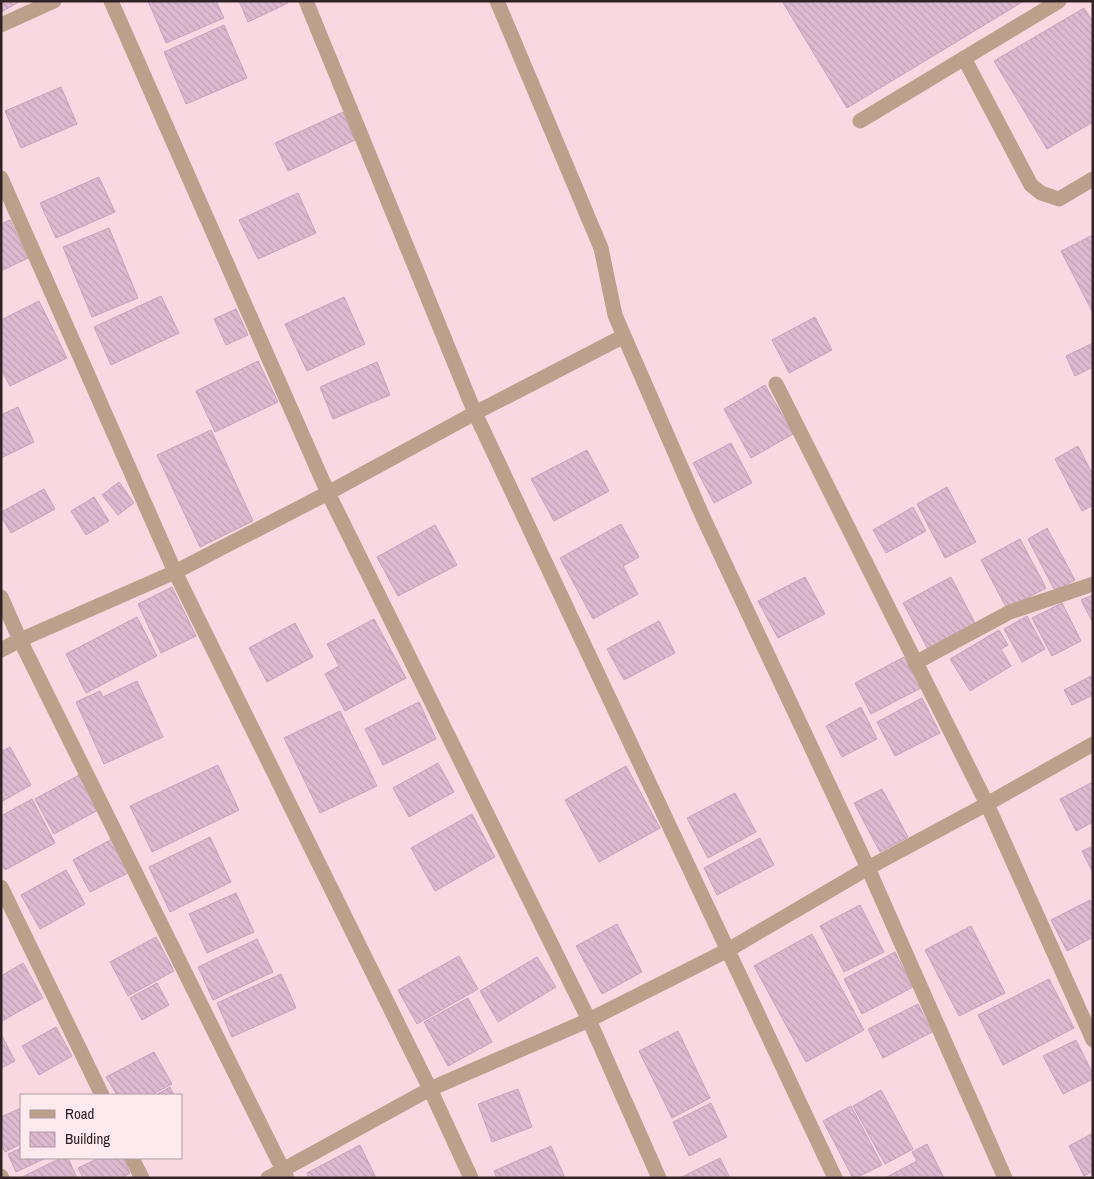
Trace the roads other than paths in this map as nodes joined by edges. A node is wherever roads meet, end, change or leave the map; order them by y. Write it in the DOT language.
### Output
graph roads {
  1 [pos="54,1"];
  2 [pos="111,1"];
  3 [pos="306,1"];
  4 [pos="498,1"];
  5 [pos="1059,1"];
  6 [pos="1,25"];
  7 [pos="964,58"];
  8 [pos="860,121"];
  9 [pos="1,178"];
  10 [pos="1093,179"];
  11 [pos="624,336"];
  12 [pos="776,384"];
  13 [pos="475,413"];
  14 [pos="328,493"];
  15 [pos="175,572"];
  16 [pos="1093,584"];
  17 [pos="1,597"];
  18 [pos="20,640"];
  19 [pos="1,650"];
  20 [pos="915,663"];
  21 [pos="1093,744"];
  22 [pos="987,804"];
  23 [pos="868,868"];
  24 [pos="1,886"];
  25 [pos="728,950"];
  26 [pos="589,1020"];
  27 [pos="1093,1040"];
  28 [pos="430,1089"];
  29 [pos="102,1094"];
  30 [pos="132,1159"];
  31 [pos="286,1174"];
  32 [pos="142,1178"];
  33 [pos="268,1178"];
  34 [pos="471,1178"];
  35 [pos="659,1178"];
  36 [pos="835,1178"];
  37 [pos="1006,1178"];
  1 -- 6 [label="street"];
  2 -- 14 [label="street"];
  3 -- 13 [label="street"];
  4 -- 11 [label="street"];
  5 -- 7 [label="street"];
  7 -- 8 [label="street"];
  7 -- 10 [label="street"];
  9 -- 15 [label="street"];
  11 -- 13 [label="street"];
  11 -- 23 [label="street"];
  12 -- 20 [label="street"];
  13 -- 14 [label="street"];
  13 -- 25 [label="street"];
  14 -- 15 [label="street"];
  14 -- 26 [label="street"];
  15 -- 18 [label="street"];
  15 -- 28 [label="street"];
  16 -- 20 [label="street"];
  17 -- 18 [label="street"];
  18 -- 19 [label="street"];
  18 -- 31 [label="street"];
  20 -- 22 [label="street"];
  21 -- 22 [label="street"];
  22 -- 23 [label="street"];
  22 -- 27 [label="street"];
  23 -- 25 [label="street"];
  23 -- 37 [label="street"];
  24 -- 29 [label="street"];
  25 -- 26 [label="street"];
  25 -- 36 [label="street"];
  26 -- 28 [label="street"];
  26 -- 35 [label="street"];
  28 -- 31 [label="street"];
  28 -- 34 [label="street"];
  30 -- 32 [label="street"];
  31 -- 33 [label="street"];
}
